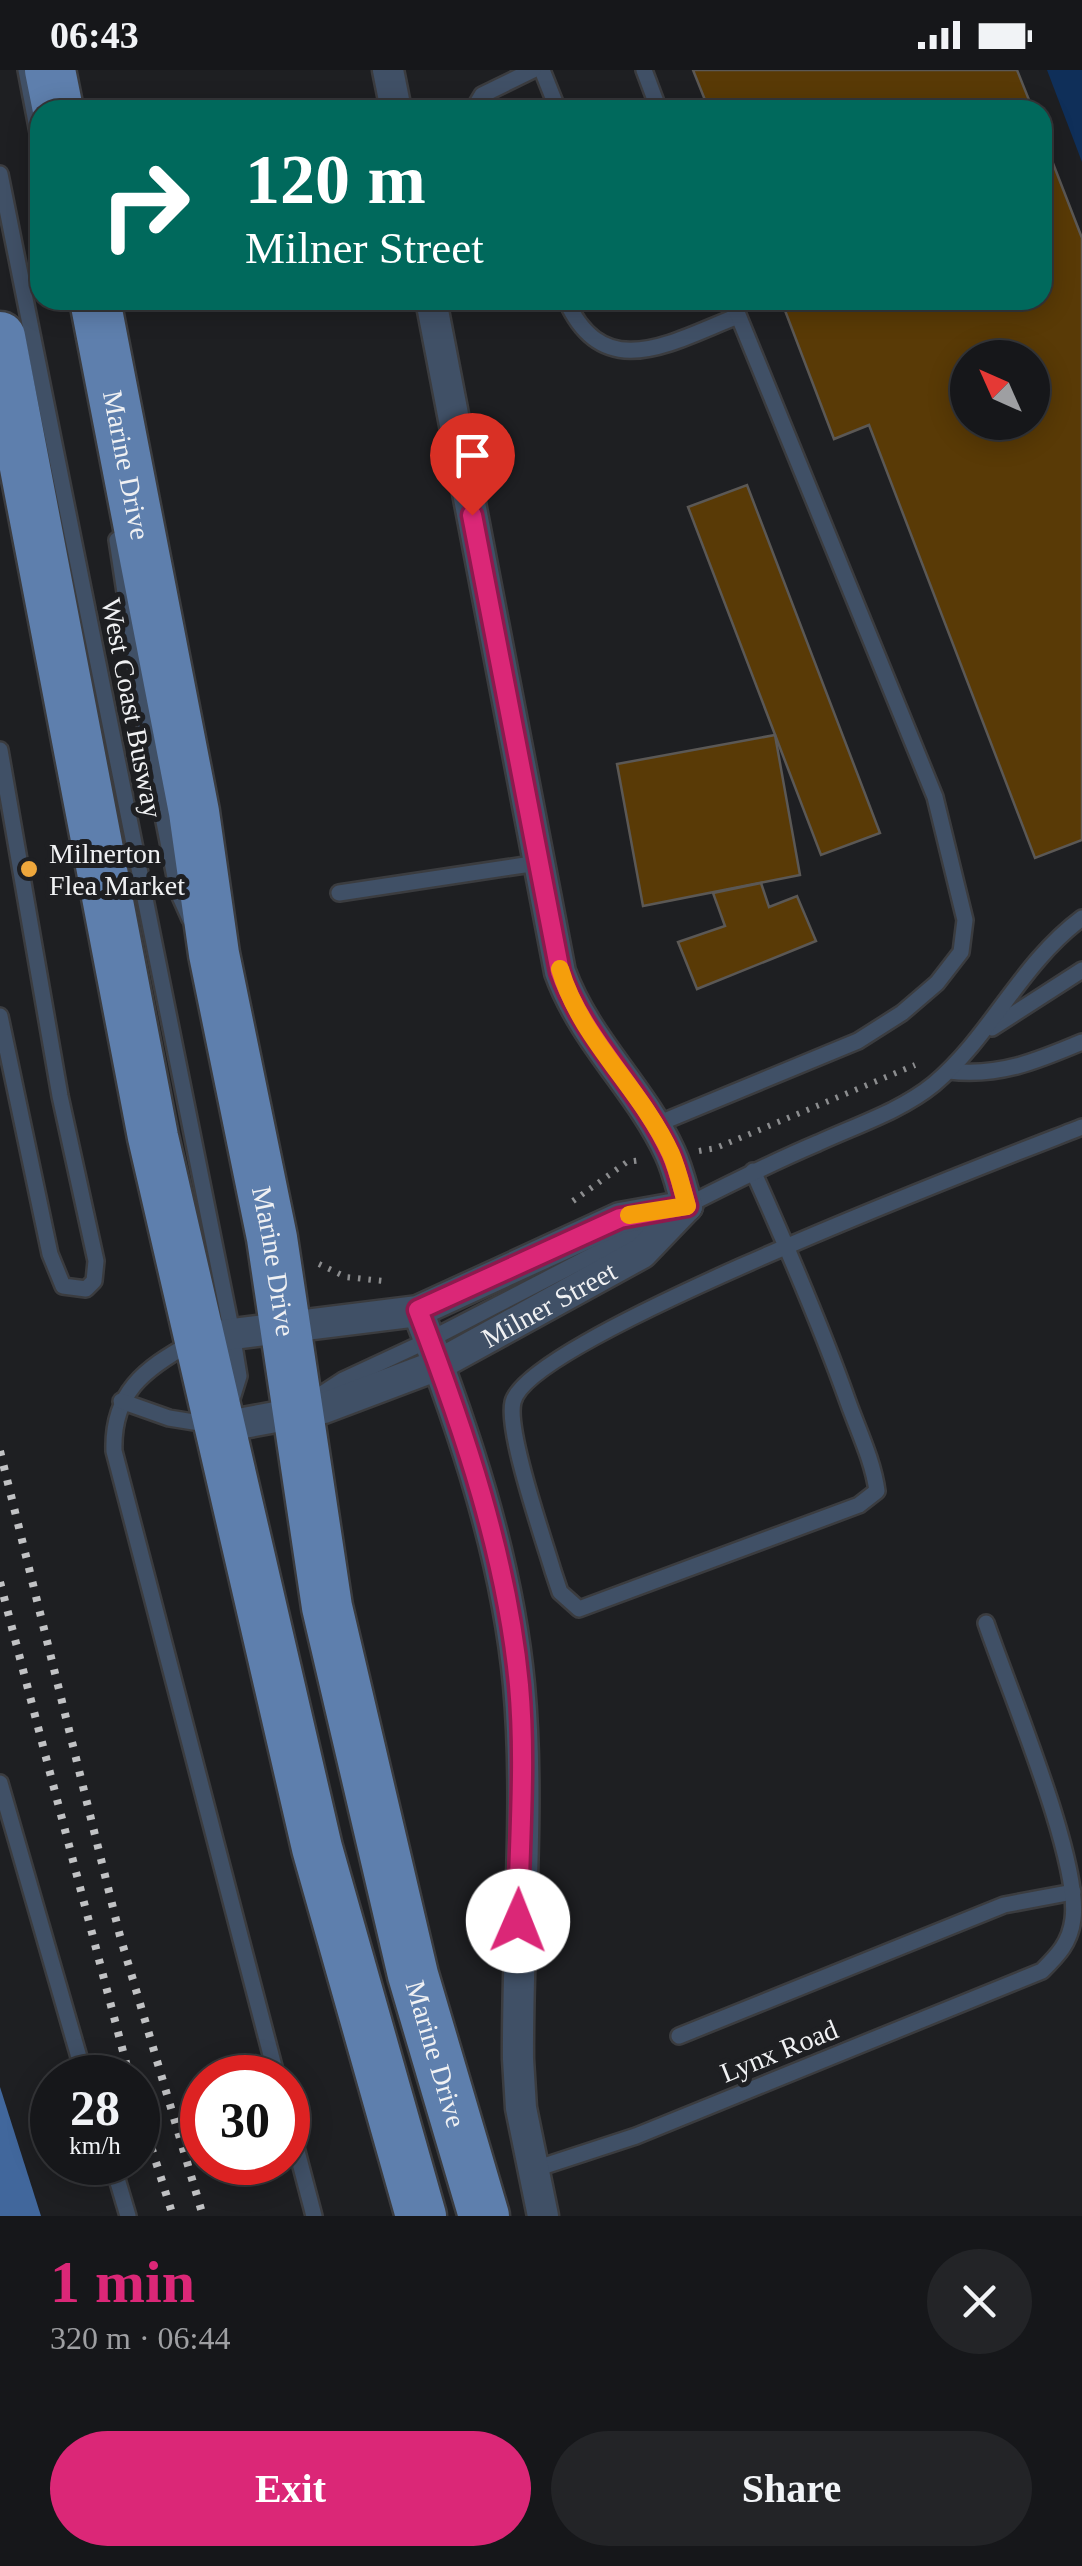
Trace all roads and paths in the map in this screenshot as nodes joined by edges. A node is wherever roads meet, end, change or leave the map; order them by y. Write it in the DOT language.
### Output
graph roads {
  1 [pos="26,70"];
  2 [pos="50,70"];
  3 [pos="388,70"];
  4 [pos="533,70"];
  5 [pos="542,70"];
  6 [pos="644,70"];
  7 [pos="32,100"];
  8 [pos="56,100"];
  9 [pos="394,100"];
  10 [pos="479,100"];
  11 [pos="554,100"];
  12 [pos="655,100"];
  13 [pos="0,174"];
  14 [pos="96,310"];
  15 [pos="434,310"];
  16 [pos="570,310"];
  17 [pos="731,310"];
  18 [pos="736,310"];
  19 [pos="0,337"];
  20 [pos="115,530"];
  21 [pos="0,750"];
  22 [pos="538,863"];
  23 [pos="339,893"];
  24 [pos="1082,918"];
  25 [pos="214,954"];
  26 [pos="1082,970"];
  27 [pos="0,1016"];
  28 [pos="984,1034"];
  29 [pos="1082,1042"];
  30 [pos="949,1071"];
  31 [pos="654,1126"];
  32 [pos="1082,1127"];
  33 [pos="627,1162"];
  34 [pos="753,1171"];
  35 [pos="572,1202"];
  36 [pos="687,1206"];
  37 [pos="786,1245"];
  38 [pos="316,1262"];
  39 [pos="400,1278"];
  40 [pos="418,1310"];
  41 [pos="284,1327"];
  42 [pos="216,1336"];
  43 [pos="433,1352"];
  44 [pos="121,1401"];
  45 [pos="298,1412"];
  46 [pos="222,1427"];
  47 [pos="986,1623"];
  48 [pos="0,1784"];
  49 [pos="1073,1892"];
  50 [pos="679,2036"];
  51 [pos="78,2055"];
  52 [pos="271,2055"];
  53 [pos="532,2170"];
  54 [pos="119,2185"];
  55 [pos="306,2185"];
  56 [pos="128,2216"];
  57 [pos="314,2216"];
  58 [pos="421,2216"];
  59 [pos="484,2216"];
  60 [pos="543,2216"];
  1 -- 7 [label="lane"];
  2 -- 8 [label="main road"];
  3 -- 9 [label="street"];
  4 -- 10 [label="lane"];
  5 -- 11 [label="lane"];
  6 -- 12 [label="lane"];
  13 -- 42 [label="lane, West Coast Busway"];
  14 -- 25 [label="main road, Marine Drive"];
  15 -- 22 [label="street"];
  16 -- 17 [label="lane"];
  18 -- 31 [label="lane"];
  19 -- 42 [label="main road"];
  20 -- 25 [label="lane, West Coast Busway"];
  21 -- 27 [label="lane"];
  22 -- 23 [label="lane"];
  22 -- 31 [label="street"];
  24 -- 28 [label="lane"];
  25 -- 41 [label="main road, Marine Drive"];
  26 -- 28 [label="lane"];
  28 -- 30 [label="lane"];
  29 -- 30 [label="lane"];
  30 -- 34 [label="lane"];
  31 -- 36 [label="street"];
  32 -- 37 [label="lane"];
  33 -- 35 [label="path"];
  34 -- 36 [label="lane"];
  34 -- 37 [label="lane"];
  36 -- 40 [label="street, Milner Street"];
  36 -- 43 [label="street, Milner Street"];
  37 -- 37 [label="lane"];
  38 -- 39 [label="path"];
  40 -- 41 [label="street, Milner Street"];
  40 -- 43 [label="street"];
  41 -- 42 [label="street, Milner Street"];
  41 -- 45 [label="main road, Marine Drive"];
  42 -- 44 [label="lane"];
  42 -- 46 [label="main road"];
  43 -- 45 [label="street, Milner Street"];
  43 -- 53 [label="street"];
  44 -- 46 [label="lane"];
  44 -- 52 [label="lane"];
  45 -- 46 [label="street, Milner Street"];
  45 -- 59 [label="main road, Marine Drive"];
  46 -- 58 [label="main road"];
  47 -- 49 [label="lane"];
  48 -- 51 [label="lane"];
  49 -- 50 [label="lane"];
  49 -- 53 [label="lane, Lynx Road"];
  53 -- 60 [label="street"];
  54 -- 56 [label="lane"];
  55 -- 57 [label="lane"];
}
